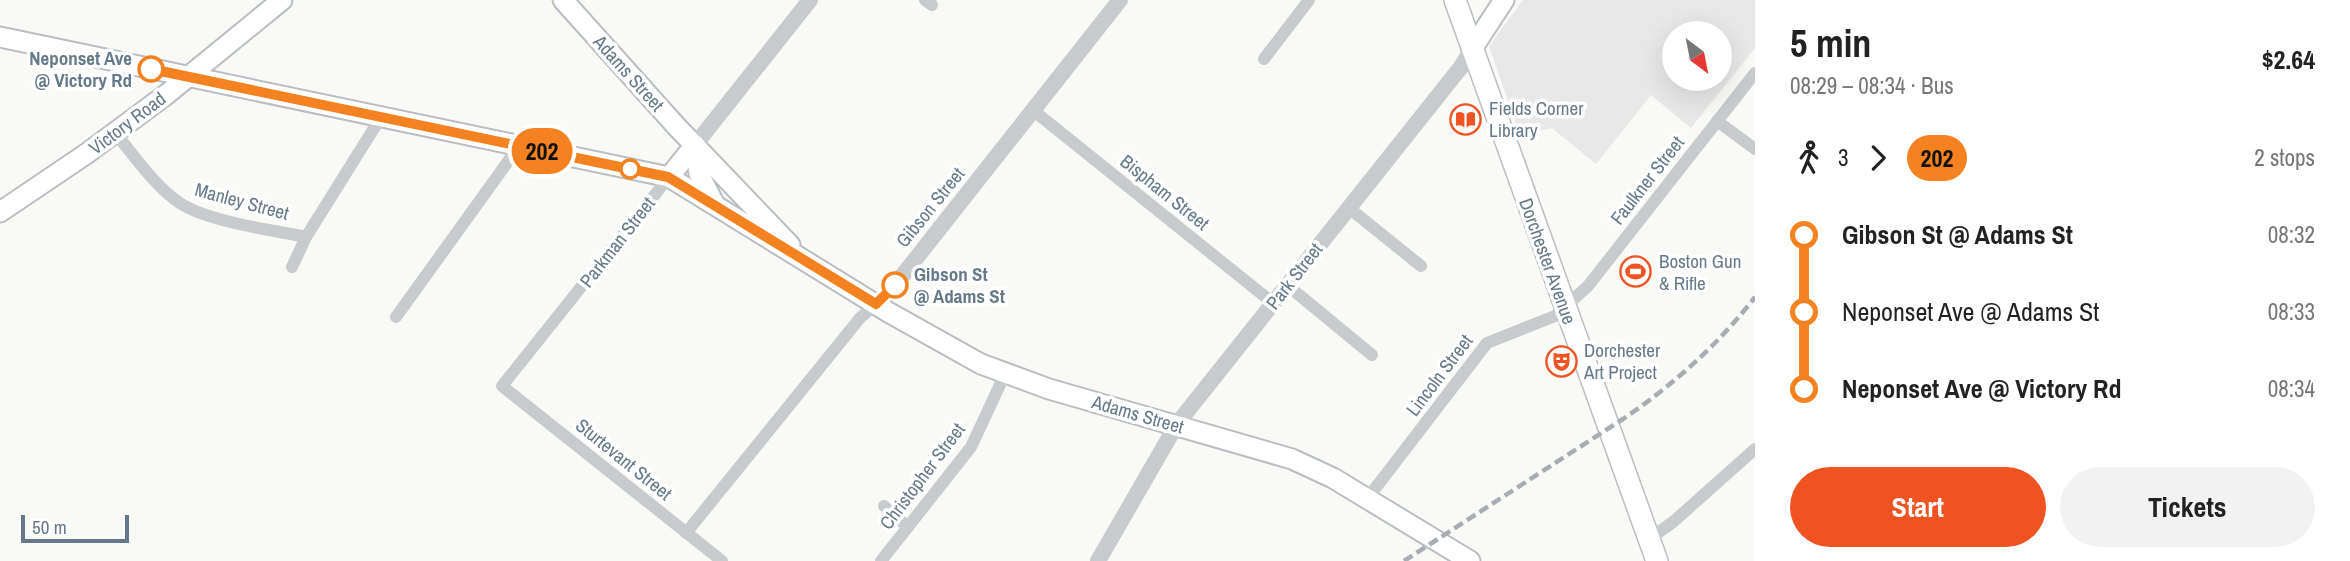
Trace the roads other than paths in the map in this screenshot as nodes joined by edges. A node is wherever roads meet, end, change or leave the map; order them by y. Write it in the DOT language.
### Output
graph roads {
  1 [pos="282,0"];
  2 [pos="563,0"];
  3 [pos="810,0"];
  4 [pos="1120,0"];
  5 [pos="1309,0"];
  6 [pos="1455,0"];
  7 [pos="1504,0"];
  8 [pos="0,37"];
  9 [pos="1472,48"];
  10 [pos="1264,59"];
  11 [pos="1755,73"];
  12 [pos="190,77"];
  13 [pos="1034,111"];
  14 [pos="381,117"];
  15 [pos="1717,121"];
  16 [pos="115,133"];
  17 [pos="695,145"];
  18 [pos="517,146"];
  19 [pos="1755,149"];
  20 [pos="668,177"];
  21 [pos="5,204"];
  22 [pos="715,205"];
  23 [pos="1349,208"];
  24 [pos="306,237"];
  25 [pos="808,263"];
  26 [pos="1421,266"];
  27 [pos="292,267"];
  28 [pos="1287,285"];
  29 [pos="1273,303"];
  30 [pos="876,304"];
  31 [pos="1565,308"];
  32 [pos="396,317"];
  33 [pos="1372,355"];
  34 [pos="1005,374"];
  35 [pos="502,386"];
  36 [pos="1177,424"];
  37 [pos="1755,449"];
  38 [pos="1367,499"];
  39 [pos="884,506"];
  40 [pos="908,527"];
  41 [pos="686,533"];
  42 [pos="1649,539"];
  43 [pos="723,561"];
  44 [pos="881,561"];
  45 [pos="1098,561"];
  46 [pos="1470,561"];
  47 [pos="1657,561"];
  1 -- 12 [label="main road, Victory Road"];
  2 -- 17 [label="main road, Adams Street"];
  3 -- 17 [label="street, Parkman Street"];
  4 -- 13 [label="street, Gibson Street"];
  5 -- 10 [label="street"];
  6 -- 9 [label="main road, Dorchester Avenue"];
  7 -- 9 [label="main road, Park Street"];
  8 -- 12 [label="main road, Adams Street"];
  9 -- 23 [label="street, Park Street"];
  9 -- 31 [label="main road, Dorchester Avenue"];
  11 -- 15 [label="street, Faulkner Street"];
  12 -- 14 [label="main road, Adams Street"];
  12 -- 16 [label="main road, Victory Road"];
  13 -- 29 [label="street, Bispham Street"];
  13 -- 30 [label="street, Gibson Street"];
  14 -- 18 [label="main road, Adams Street"];
  14 -- 24 [label="street"];
  15 -- 19 [label="street"];
  15 -- 31 [label="street, Faulkner Street"];
  16 -- 21 [label="main road, Victory Road"];
  16 -- 24 [label="street, Manley Street"];
  17 -- 20 [label="main road, Parkman Street"];
  17 -- 22 [label="main road"];
  17 -- 25 [label="main road, Adams Street"];
  18 -- 20 [label="main road, Adams Street"];
  18 -- 32 [label="street"];
  20 -- 22 [label="main road, Adams Street"];
  20 -- 35 [label="street, Parkman Street"];
  22 -- 25 [label="main road, Adams Street"];
  23 -- 26 [label="street"];
  23 -- 28 [label="street, Park Street"];
  24 -- 27 [label="street"];
  25 -- 30 [label="main road, Adams Street"];
  28 -- 29 [label="street, Park Street"];
  28 -- 33 [label="street"];
  29 -- 36 [label="street, Park Street"];
  30 -- 34 [label="main road, Adams Street"];
  30 -- 41 [label="street, Gibson Street"];
  31 -- 38 [label="street, Lincoln Street"];
  31 -- 42 [label="main road, Dorchester Avenue"];
  34 -- 36 [label="main road, Adams Street"];
  34 -- 40 [label="street, Christopher Street"];
  35 -- 41 [label="street, Sturtevant Street"];
  36 -- 38 [label="main road, Adams Street"];
  36 -- 45 [label="street, Park Street"];
  37 -- 42 [label="street"];
  38 -- 46 [label="main road, Adams Street"];
  39 -- 40 [label="street"];
  40 -- 44 [label="street, Christopher Street"];
  41 -- 43 [label="street, Sturtevant Street"];
  42 -- 47 [label="main road, Dorchester Avenue"];
}
